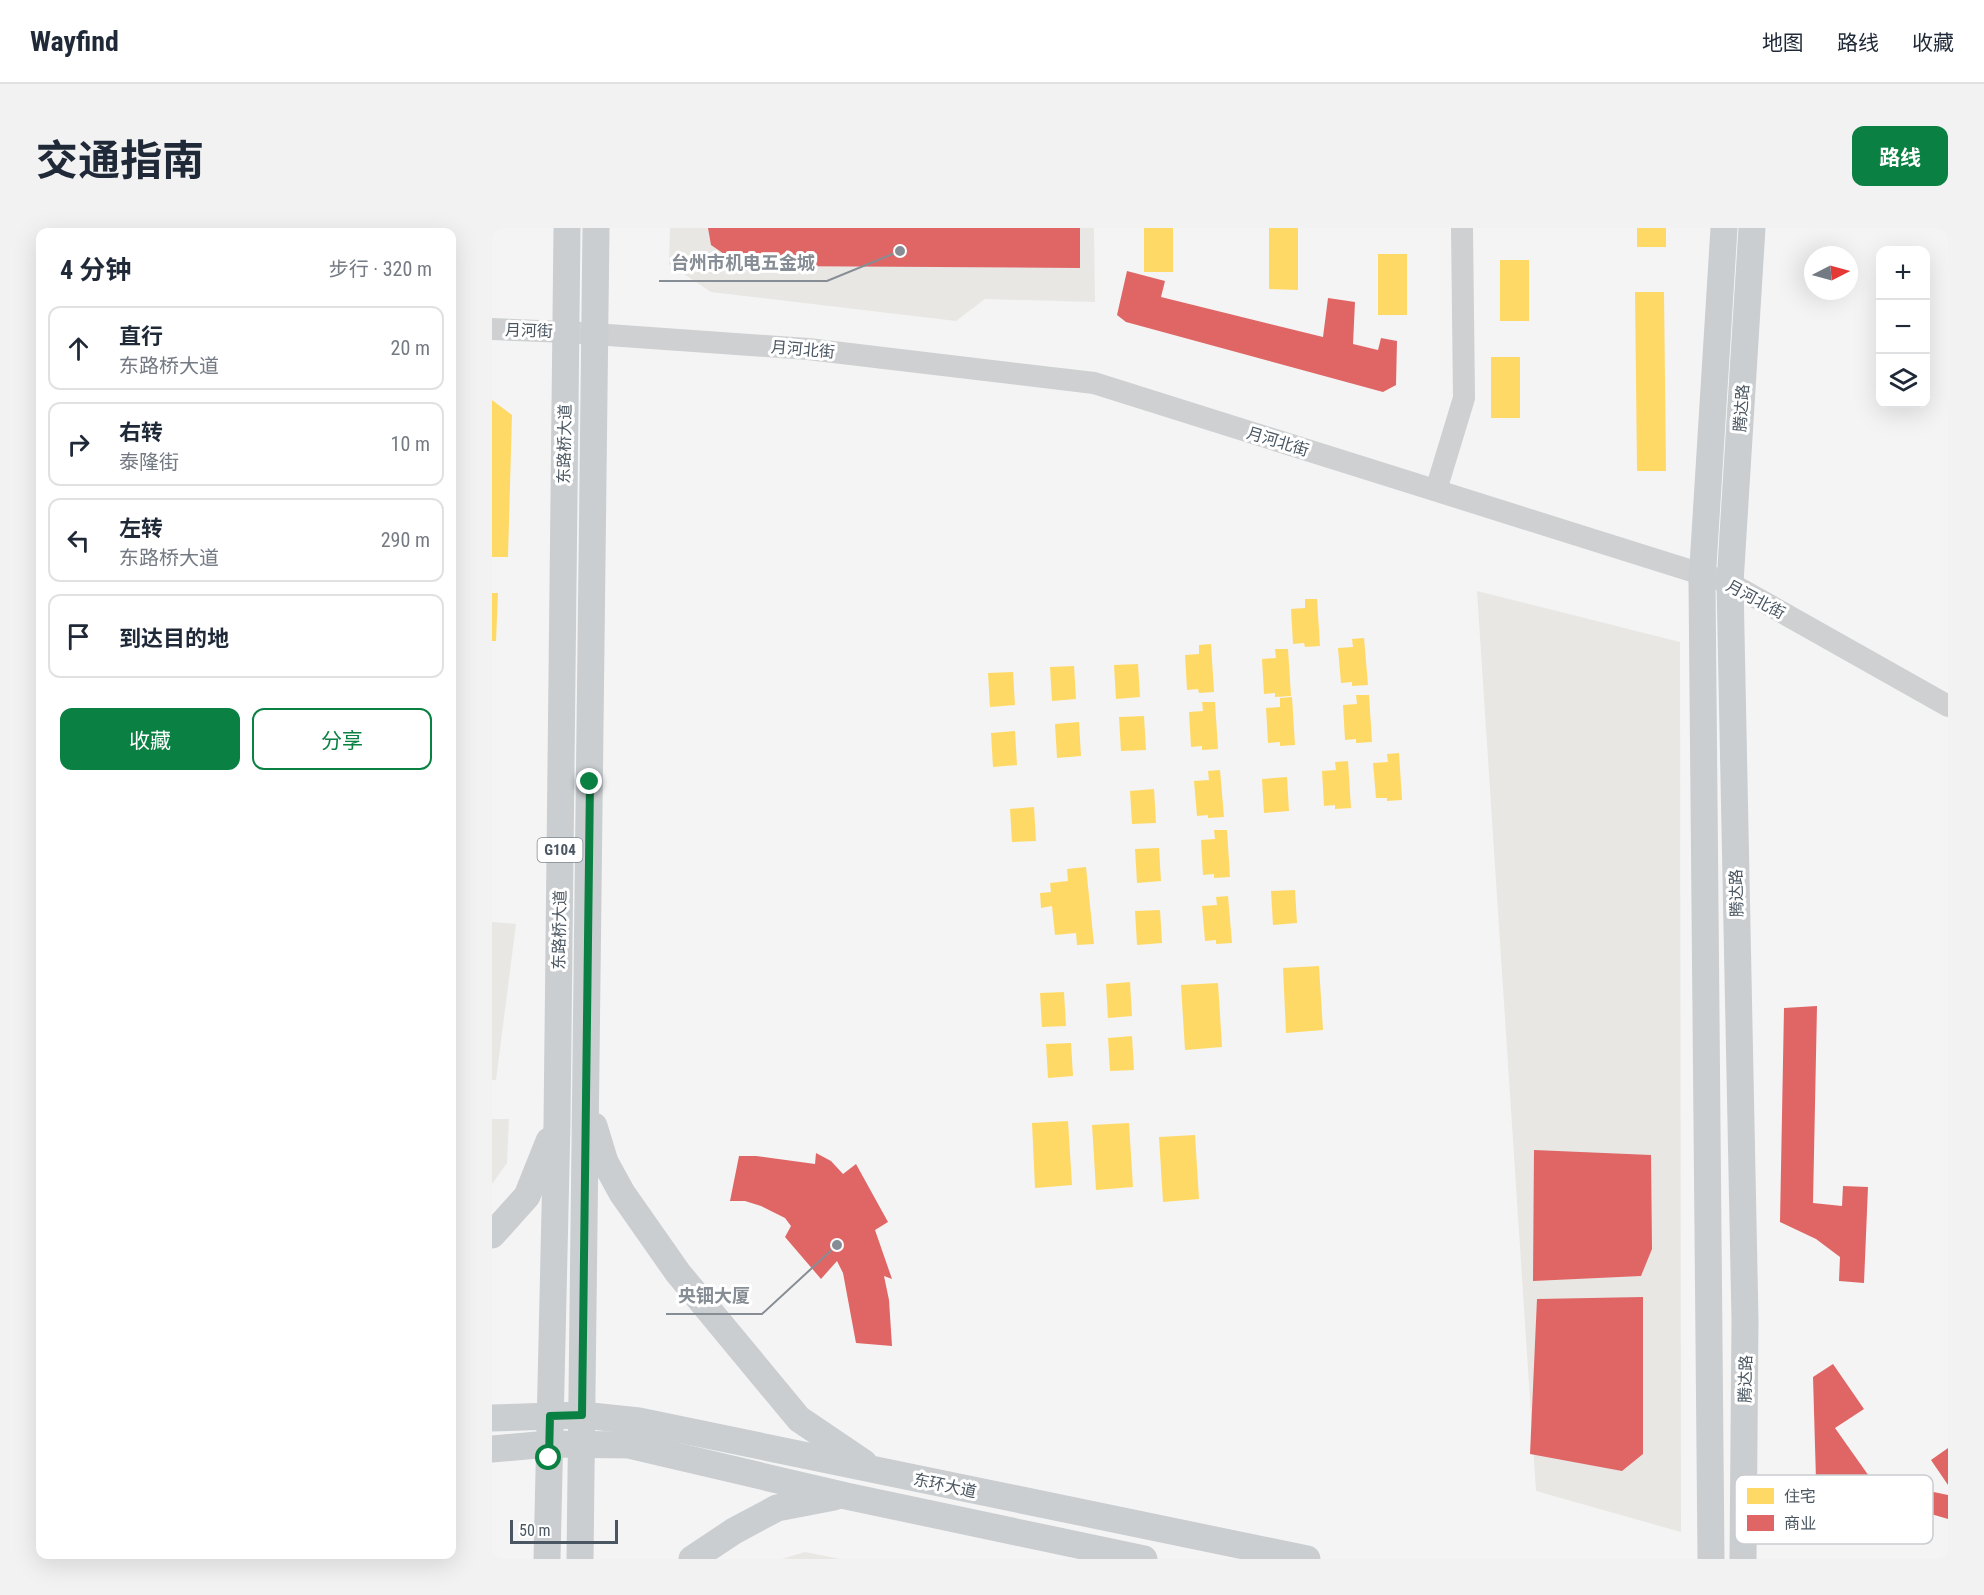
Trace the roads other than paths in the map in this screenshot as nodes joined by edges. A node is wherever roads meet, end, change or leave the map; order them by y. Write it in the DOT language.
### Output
graph roads {
  1 [pos="567,228"];
  2 [pos="596,228"];
  3 [pos="1462,228"];
  4 [pos="1724,228"];
  5 [pos="1752,228"];
  6 [pos="492,329"];
  7 [pos="566,332"];
  8 [pos="595,334"];
  9 [pos="1436,490"];
  10 [pos="1702,574"];
  11 [pos="1730,583"];
  12 [pos="1948,706"];
  13 [pos="586,1099"];
  14 [pos="556,1123"];
  15 [pos="492,1235"];
  16 [pos="582,1415"];
  17 [pos="550,1416"];
  18 [pos="492,1418"];
  19 [pos="549,1444"];
  20 [pos="582,1444"];
  21 [pos="492,1449"];
  22 [pos="875,1470"];
  23 [pos="1744,1475"];
  24 [pos="846,1496"];
  25 [pos="1743,1544"];
  26 [pos="547,1559"];
  27 [pos="580,1559"];
  28 [pos="692,1559"];
  29 [pos="1144,1559"];
  30 [pos="1307,1559"];
  31 [pos="1711,1559"];
  32 [pos="1743,1559"];
  1 -- 7 [label="main road, 东路桥大道 / G104"];
  2 -- 8 [label="main road, 东路桥大道 / G104"];
  3 -- 9 [label="street"];
  4 -- 10 [label="main road, 腾达路"];
  5 -- 11 [label="main road, 腾达路"];
  6 -- 7 [label="street, 月河街"];
  7 -- 8 [label="street, 月河北街"];
  7 -- 14 [label="main road, 东路桥大道 / G104"];
  8 -- 9 [label="street, 月河北街"];
  8 -- 13 [label="main road, 东路桥大道 / G104"];
  9 -- 10 [label="street, 月河北街"];
  10 -- 11 [label="street, 月河北街"];
  10 -- 31 [label="main road, 腾达路"];
  11 -- 12 [label="street, 月河北街"];
  11 -- 23 [label="main road, 腾达路"];
  13 -- 16 [label="main road, 东路桥大道"];
  13 -- 22 [label="main road"];
  14 -- 15 [label="main road"];
  14 -- 17 [label="main road, 东路桥大道 / G104"];
  16 -- 17 [label="main road, 东环大道"];
  16 -- 20 [label="main road, 东路桥大道"];
  16 -- 22 [label="main road, 东环大道"];
  17 -- 18 [label="main road, 东环大道"];
  17 -- 19 [label="main road, 东路桥大道 / G104"];
  19 -- 20 [label="main road, 东环大道"];
  19 -- 21 [label="main road, 东环大道"];
  19 -- 26 [label="main road, 东路桥大道 / G104"];
  20 -- 24 [label="main road, 东环大道"];
  20 -- 27 [label="main road, 东路桥大道"];
  22 -- 30 [label="main road, 东环大道"];
  24 -- 28 [label="main road"];
  24 -- 29 [label="main road, 东环大道"];
  25 -- 32 [label="main road, 腾达路"];
}
